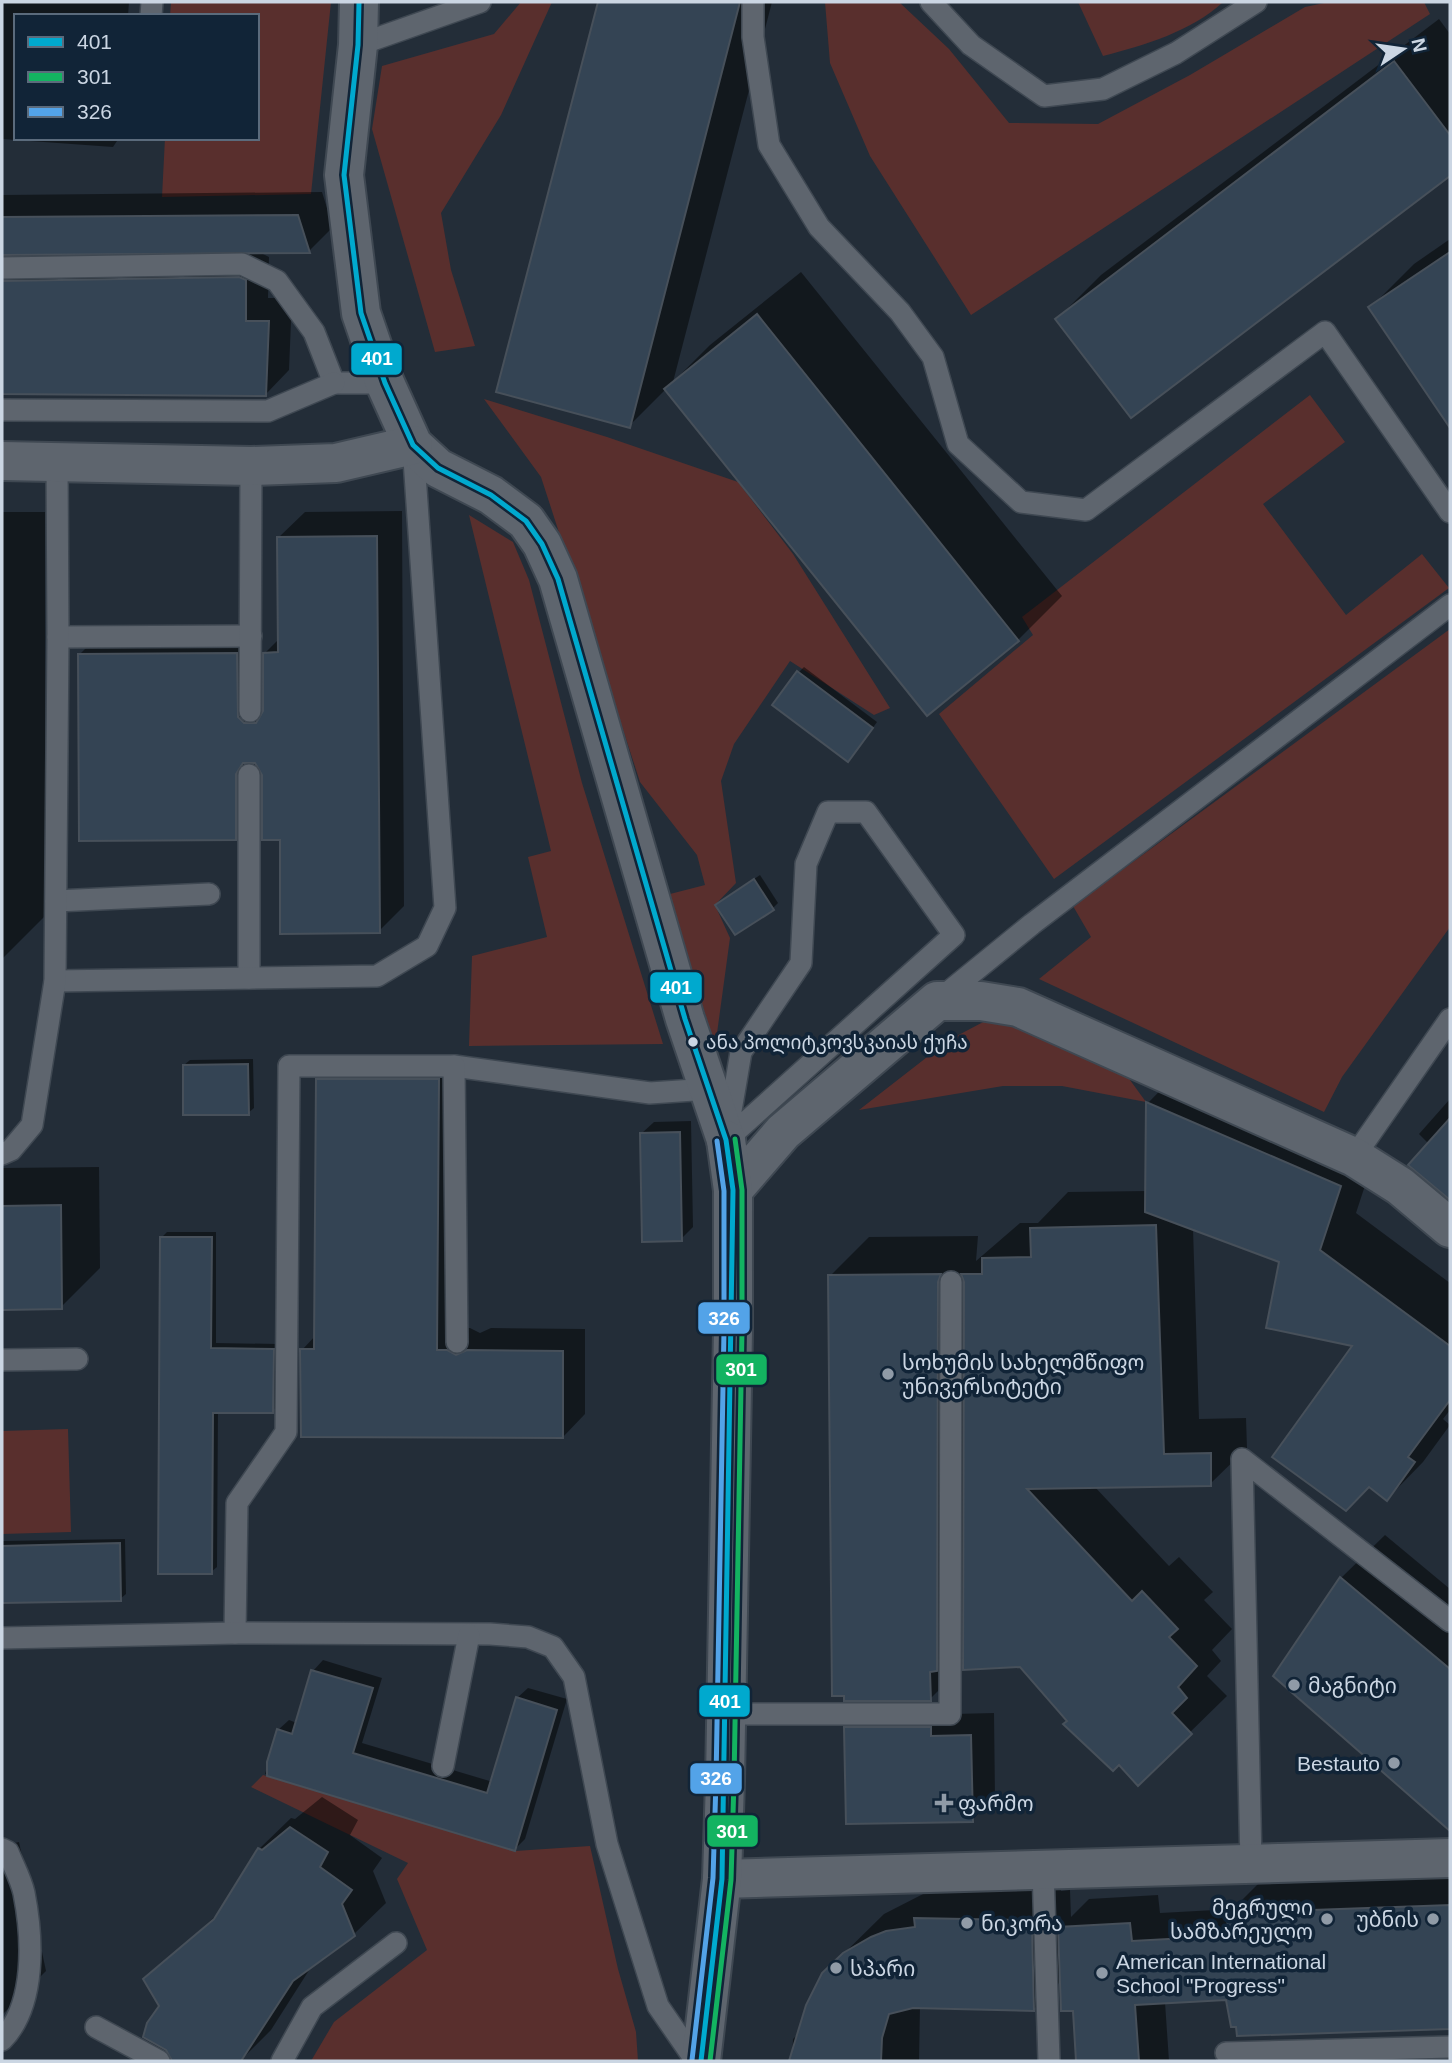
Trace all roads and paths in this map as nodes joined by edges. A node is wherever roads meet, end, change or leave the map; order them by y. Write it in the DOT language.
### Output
graph roads {
  1 [pos="359,2"];
  2 [pos="480,2"];
  3 [pos="753,2"];
  4 [pos="931,2"];
  5 [pos="1256,2"];
  6 [pos="358,45"];
  7 [pos="2,268"];
  8 [pos="334,383"];
  9 [pos="386,383"];
  10 [pos="2,410"];
  11 [pos="413,445"];
  12 [pos="2,461"];
  13 [pos="57,463"];
  14 [pos="251,466"];
  15 [pos="1450,512"];
  16 [pos="1450,605"];
  17 [pos="251,636"];
  18 [pos="58,637"];
  19 [pos="250,711"];
  20 [pos="249,775"];
  21 [pos="209,894"];
  22 [pos="56,901"];
  23 [pos="249,978"];
  24 [pos="55,981"];
  25 [pos="937,1002"];
  26 [pos="1450,1019"];
  27 [pos="454,1066"];
  28 [pos="709,1089"];
  29 [pos="726,1140"];
  30 [pos="2,1154"];
  31 [pos="1354,1157"];
  32 [pos="733,1190"];
  33 [pos="1450,1228"];
  34 [pos="951,1282"];
  35 [pos="457,1342"];
  36 [pos="77,1359"];
  37 [pos="2,1360"];
  38 [pos="1450,1621"];
  39 [pos="235,1633"];
  40 [pos="469,1635"];
  41 [pos="2,1638"];
  42 [pos="727,1714"];
  43 [pos="443,1766"];
  44 [pos="2,1849"];
  45 [pos="1450,1858"];
  46 [pos="1251,1863"];
  47 [pos="1043,1869"];
  48 [pos="722,1879"];
  49 [pos="396,1943"];
  50 [pos="96,2027"];
  51 [pos="2,2040"];
  52 [pos="1450,2047"];
  53 [pos="1303,2049"];
  54 [pos="1226,2053"];
  55 [pos="159,2061"];
  56 [pos="282,2061"];
  57 [pos="699,2061"];
  58 [pos="1049,2061"];
  1 -- 6 [label="street"];
  2 -- 6 [label="lane"];
  3 -- 15 [label="lane"];
  4 -- 5 [label="lane"];
  6 -- 9 [label="street"];
  7 -- 8 [label="lane"];
  8 -- 9 [label="lane"];
  8 -- 10 [label="lane"];
  9 -- 11 [label="street"];
  11 -- 14 [label="street"];
  11 -- 23 [label="lane"];
  11 -- 28 [label="street"];
  12 -- 13 [label="street"];
  13 -- 14 [label="street"];
  13 -- 18 [label="lane"];
  14 -- 17 [label="lane"];
  16 -- 25 [label="lane"];
  17 -- 18 [label="lane"];
  17 -- 19 [label="lane"];
  18 -- 22 [label="lane"];
  20 -- 23 [label="lane"];
  21 -- 22 [label="lane"];
  22 -- 24 [label="lane"];
  23 -- 24 [label="lane"];
  24 -- 30 [label="lane"];
  25 -- 31 [label="street"];
  25 -- 32 [label="street"];
  26 -- 31 [label="lane"];
  27 -- 28 [label="lane"];
  27 -- 35 [label="lane"];
  27 -- 39 [label="lane"];
  28 -- 29 [label="street"];
  29 -- 29 [label="lane"];
  29 -- 32 [label="street"];
  31 -- 33 [label="street"];
  32 -- 42 [label="street"];
  34 -- 42 [label="lane"];
  36 -- 37 [label="lane"];
  38 -- 46 [label="lane"];
  39 -- 40 [label="lane"];
  39 -- 41 [label="lane"];
  40 -- 43 [label="lane"];
  40 -- 57 [label="lane"];
  42 -- 48 [label="street"];
  44 -- 51 [label="lane"];
  45 -- 46 [label="street"];
  46 -- 47 [label="street"];
  47 -- 48 [label="street"];
  47 -- 58 [label="lane"];
  48 -- 57 [label="street"];
  49 -- 56 [label="lane"];
  50 -- 55 [label="lane"];
  52 -- 53 [label="lane"];
  53 -- 54 [label="lane"];
}
